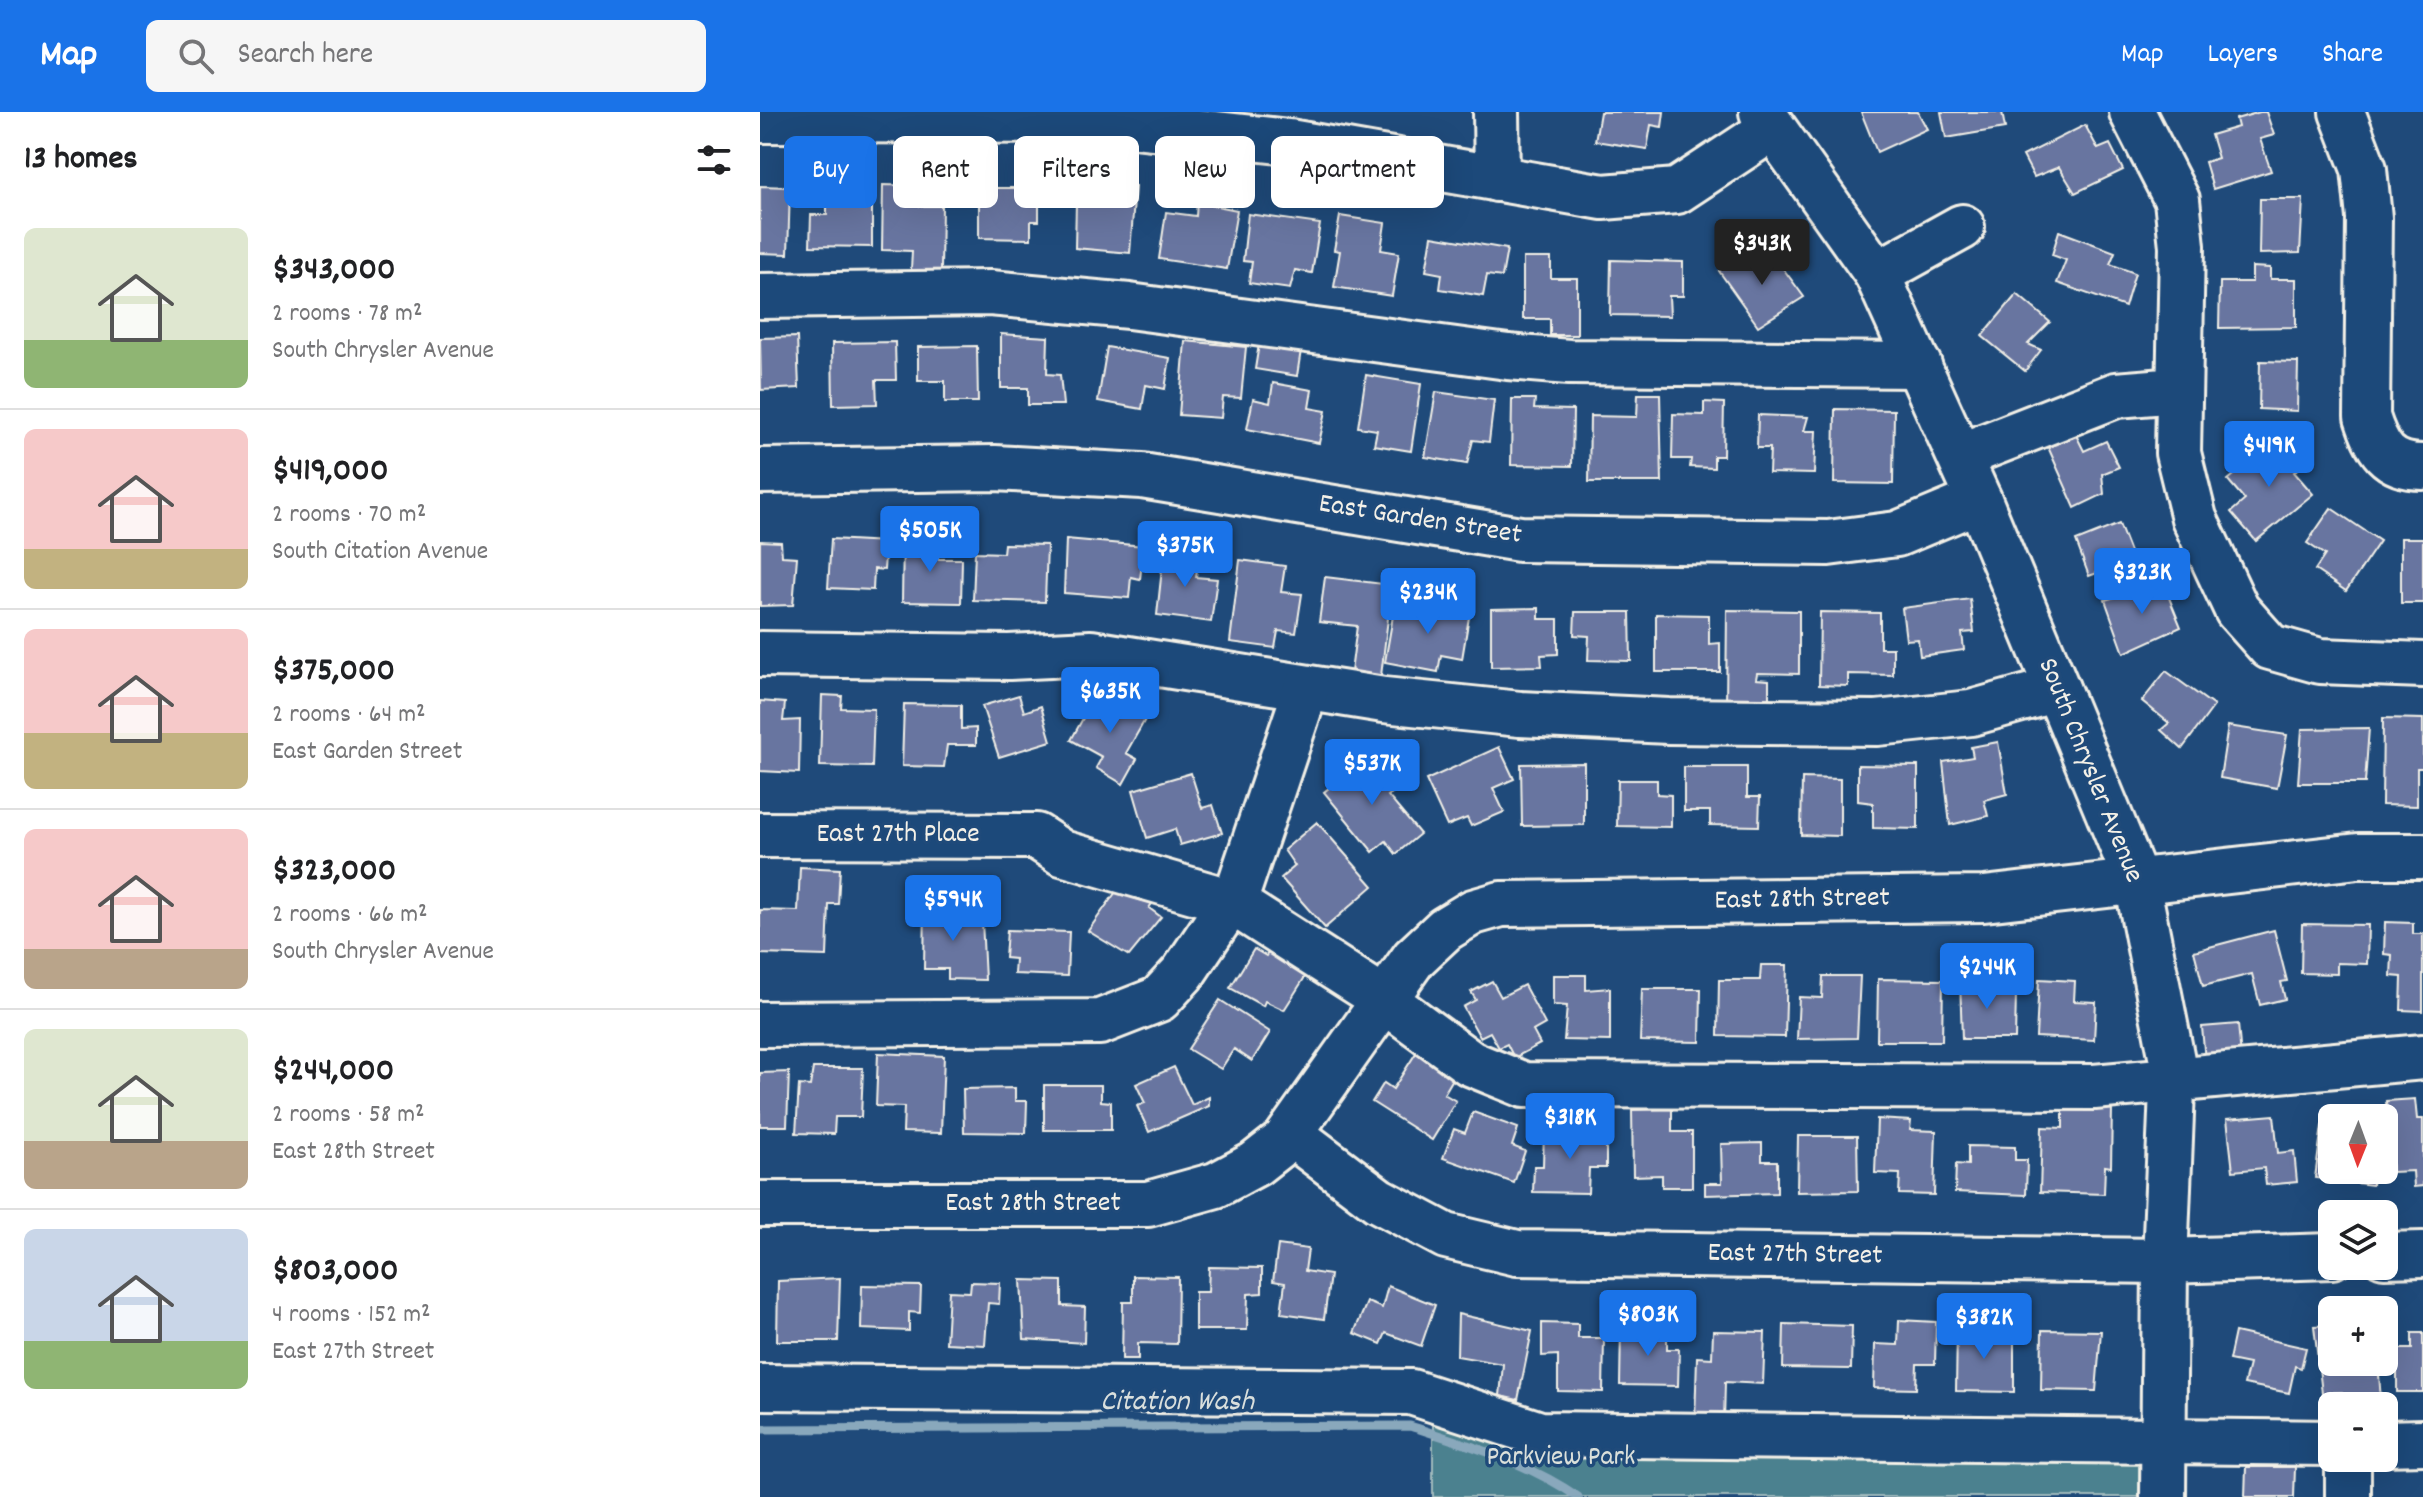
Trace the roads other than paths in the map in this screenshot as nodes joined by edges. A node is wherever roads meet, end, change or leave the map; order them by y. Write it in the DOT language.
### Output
graph roads {
  1 [pos="1496,112"];
  2 [pos="2132,112"];
  3 [pos="2342,112"];
  4 [pos="880,115"];
  5 [pos="1085,116"];
  6 [pos="760,120"];
  7 [pos="1766,120"];
  8 [pos="1288,127"];
  9 [pos="1497,179"];
  10 [pos="1962,227"];
  11 [pos="1877,274"];
  12 [pos="760,296"];
  13 [pos="1919,365"];
  14 [pos="2178,390"];
  15 [pos="1960,456"];
  16 [pos="2404,462"];
  17 [pos="760,471"];
  18 [pos="1979,500"];
  19 [pos="760,654"];
  20 [pos="2423,665"];
  21 [pos="1306,689"];
  22 [pos="2057,689"];
  23 [pos="760,835"];
  24 [pos="2423,856"];
  25 [pos="2137,882"];
  26 [pos="1232,902"];
  27 [pos="1384,1000"];
  28 [pos="760,1024"];
  29 [pos="2423,1057"];
  30 [pos="2172,1081"];
  31 [pos="1290,1136"];
  32 [pos="760,1204"];
  33 [pos="2423,1254"];
  34 [pos="2398,1255"];
  35 [pos="2318,1256"];
  36 [pos="2165,1261"];
  37 [pos="760,1387"];
  38 [pos="2163,1442"];
  39 [pos="2423,1442"];
  40 [pos="2318,1443"];
  41 [pos="2398,1443"];
  42 [pos="2348,1472"];
  43 [pos="2163,1497"];
  44 [pos="2348,1497"];
  1 -- 9 [label="street"];
  2 -- 14 [label="street"];
  3 -- 16 [label="street"];
  4 -- 5 [label="street"];
  4 -- 6 [label="street"];
  5 -- 8 [label="street"];
  7 -- 9 [label="street"];
  7 -- 11 [label="street, South Chrysler Avenue"];
  8 -- 9 [label="street"];
  10 -- 11 [label="street"];
  11 -- 13 [label="street, South Chrysler Avenue"];
  12 -- 13 [label="street"];
  13 -- 15 [label="street, South Chrysler Avenue"];
  14 -- 15 [label="street"];
  14 -- 20 [label="street"];
  15 -- 18 [label="street, South Chrysler Avenue"];
  17 -- 18 [label="street, East Garden Street"];
  18 -- 22 [label="street, South Chrysler Avenue"];
  19 -- 21 [label="street"];
  21 -- 22 [label="street"];
  21 -- 26 [label="street"];
  22 -- 25 [label="street, South Chrysler Avenue"];
  23 -- 26 [label="street, East 27th Place"];
  24 -- 25 [label="street, East 28th Street"];
  25 -- 27 [label="street, East 28th Street"];
  25 -- 30 [label="street, South Chrysler Avenue"];
  26 -- 27 [label="street"];
  26 -- 28 [label="street"];
  27 -- 30 [label="street"];
  27 -- 31 [label="street, East 28th Street"];
  29 -- 30 [label="street"];
  30 -- 36 [label="street, South Chrysler Avenue"];
  31 -- 32 [label="street, East 28th Street"];
  31 -- 36 [label="street, East 27th Street"];
  33 -- 34 [label="street"];
  35 -- 36 [label="street, East 27th Street"];
  36 -- 38 [label="street, South Chrysler Avenue"];
  37 -- 38 [label="street"];
  38 -- 40 [label="street"];
  38 -- 43 [label="street, South Chrysler Avenue"];
  39 -- 41 [label="street"];
  42 -- 44 [label="street"];
}
